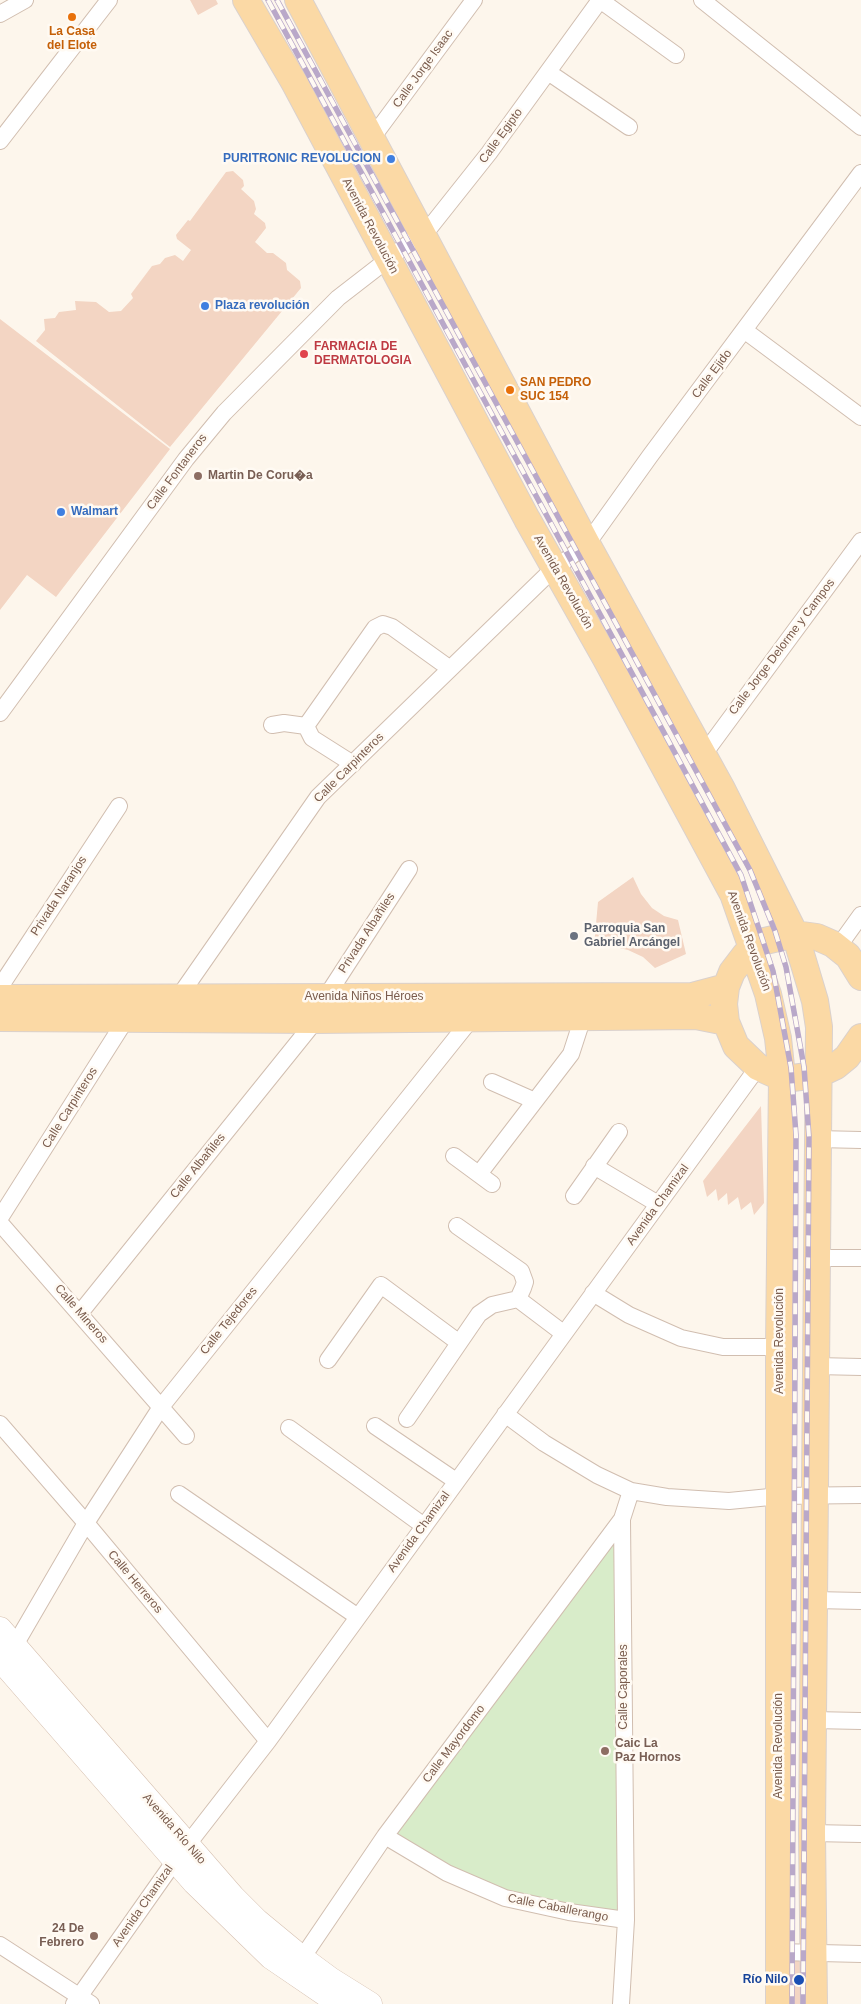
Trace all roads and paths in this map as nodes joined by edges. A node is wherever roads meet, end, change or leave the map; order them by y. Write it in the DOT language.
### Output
graph roads {
  1 [pos="25,0"];
  2 [pos="109,0"];
  3 [pos="246,0"];
  4 [pos="298,0"];
  5 [pos="474,0"];
  6 [pos="600,0"];
  7 [pos="702,0"];
  8 [pos="0,14"];
  9 [pos="676,56"];
  10 [pos="548,72"];
  11 [pos="629,127"];
  12 [pos="861,127"];
  13 [pos="372,138"];
  14 [pos="0,141"];
  15 [pos="861,173"];
  16 [pos="421,235"];
  17 [pos="387,260"];
  18 [pos="744,330"];
  19 [pos="861,417"];
  20 [pos="861,541"];
  21 [pos="587,544"];
  22 [pos="556,567"];
  23 [pos="448,668"];
  24 [pos="0,713"];
  25 [pos="272,725"];
  26 [pos="306,726"];
  27 [pos="704,754"];
  28 [pos="353,764"];
  29 [pos="119,806"];
  30 [pos="409,869"];
  31 [pos="861,915"];
  32 [pos="795,934"];
  33 [pos="838,947"];
  34 [pos="752,949"];
  35 [pos="860,973"];
  36 [pos="0,987"];
  37 [pos="726,987"];
  38 [pos="0,998"];
  39 [pos="178,998"];
  40 [pos="133,1008"];
  41 [pos="321,1008"];
  42 [pos="583,1017"];
  43 [pos="0,1018"];
  44 [pos="472,1018"];
  45 [pos="726,1022"];
  46 [pos="860,1041"];
  47 [pos="758,1066"];
  48 [pos="817,1075"];
  49 [pos="782,1076"];
  50 [pos="492,1082"];
  51 [pos="535,1101"];
  52 [pos="619,1132"];
  53 [pos="817,1139"];
  54 [pos="861,1140"];
  55 [pos="454,1156"];
  56 [pos="594,1166"];
  57 [pos="574,1196"];
  58 [pos="658,1204"];
  59 [pos="0,1218"];
  60 [pos="0,1223"];
  61 [pos="457,1226"];
  62 [pos="816,1258"];
  63 [pos="861,1258"];
  64 [pos="594,1293"];
  65 [pos="518,1299"];
  66 [pos="80,1313"];
  67 [pos="563,1333"];
  68 [pos="458,1342"];
  69 [pos="779,1347"];
  70 [pos="328,1360"];
  71 [pos="816,1366"];
  72 [pos="861,1367"];
  73 [pos="160,1407"];
  74 [pos="505,1414"];
  75 [pos="407,1419"];
  76 [pos="0,1424"];
  77 [pos="375,1426"];
  78 [pos="289,1428"];
  79 [pos="186,1436"];
  80 [pos="456,1481"];
  81 [pos="631,1491"];
  82 [pos="179,1494"];
  83 [pos="861,1495"];
  84 [pos="780,1496"];
  85 [pos="815,1496"];
  86 [pos="622,1520"];
  87 [pos="86,1523"];
  88 [pos="424,1526"];
  89 [pos="814,1600"];
  90 [pos="861,1601"];
  91 [pos="358,1618"];
  92 [pos="3,1651"];
  93 [pos="813,1720"];
  94 [pos="861,1720"];
  95 [pos="268,1741"];
  96 [pos="812,1833"];
  97 [pos="861,1834"];
  98 [pos="385,1836"];
  99 [pos="181,1854"];
  100 [pos="626,1920"];
  101 [pos="0,1945"];
  102 [pos="779,1952"];
  103 [pos="815,1954"];
  104 [pos="861,1954"];
  105 [pos="297,1966"];
  106 [pos="82,2002"];
  107 [pos="340,2004"];
  108 [pos="370,2004"];
  109 [pos="621,2004"];
  110 [pos="779,2004"];
  111 [pos="814,2004"];
  1 -- 8 [label="street"];
  2 -- 14 [label="street"];
  3 -- 17 [label="main road, Avenida Revolución"];
  4 -- 13 [label="main road"];
  5 -- 13 [label="street, Calle Jorge Isaac"];
  6 -- 9 [label="street"];
  6 -- 10 [label="street, Calle Egipto"];
  7 -- 12 [label="street"];
  10 -- 11 [label="street"];
  10 -- 16 [label="street, Calle Egipto"];
  13 -- 16 [label="main road"];
  15 -- 18 [label="street, Calle Ejido"];
  16 -- 17 [label="street, Calle Egipto"];
  16 -- 21 [label="main road"];
  17 -- 22 [label="main road, Avenida Revolución"];
  17 -- 24 [label="street, Calle Fontaneros"];
  18 -- 19 [label="street"];
  18 -- 21 [label="street, Calle Ejido"];
  20 -- 27 [label="street, Calle Jorge Delorme y Campos"];
  21 -- 22 [label="street, Calle Ejido"];
  21 -- 27 [label="main road"];
  22 -- 23 [label="street, Calle Carpinteros"];
  22 -- 34 [label="main road, Avenida Revolución"];
  23 -- 26 [label="street"];
  23 -- 28 [label="street, Calle Carpinteros"];
  25 -- 26 [label="street"];
  26 -- 28 [label="street"];
  27 -- 32 [label="main road"];
  28 -- 39 [label="street, Calle Carpinteros"];
  29 -- 36 [label="street, Privada Naranjos"];
  30 -- 41 [label="street, Privada Albañiles"];
  31 -- 33 [label="street"];
  32 -- 33 [label="main road"];
  32 -- 34 [label="main road"];
  32 -- 48 [label="main road"];
  33 -- 35 [label="main road"];
  34 -- 37 [label="main road"];
  34 -- 49 [label="main road, Avenida Revolución"];
  37 -- 41 [label="main road, Avenida Niños Héroes"];
  37 -- 45 [label="main road"];
  38 -- 40 [label="main road, Avenida Niños Héroes"];
  39 -- 40 [label="main road, Avenida Niños Héroes"];
  39 -- 41 [label="main road, Avenida Niños Héroes"];
  40 -- 41 [label="main road, Avenida Niños Héroes"];
  40 -- 43 [label="main road, Avenida Niños Héroes"];
  40 -- 59 [label="street, Calle Carpinteros"];
  41 -- 44 [label="main road, Avenida Niños Héroes"];
  41 -- 66 [label="street, Calle Albañiles"];
  42 -- 44 [label="main road, Avenida Niños Héroes"];
  42 -- 45 [label="main road, Avenida Niños Héroes"];
  42 -- 51 [label="street"];
  44 -- 73 [label="street, Calle Tejedores"];
  45 -- 47 [label="main road"];
  46 -- 48 [label="main road"];
  47 -- 49 [label="main road"];
  47 -- 58 [label="street, Avenida Chamizal"];
  48 -- 49 [label="main road"];
  48 -- 53 [label="main road"];
  49 -- 69 [label="main road, Avenida Revolución"];
  50 -- 51 [label="street"];
  51 -- 55 [label="street"];
  52 -- 56 [label="street"];
  53 -- 54 [label="street"];
  53 -- 62 [label="main road"];
  56 -- 57 [label="street"];
  56 -- 58 [label="street"];
  58 -- 64 [label="street, Avenida Chamizal"];
  60 -- 66 [label="street, Calle Mineros"];
  61 -- 65 [label="street"];
  62 -- 63 [label="street"];
  62 -- 71 [label="main road"];
  64 -- 67 [label="street, Avenida Chamizal"];
  64 -- 69 [label="street"];
  65 -- 67 [label="street"];
  65 -- 68 [label="street"];
  66 -- 73 [label="street, Calle Mineros"];
  67 -- 74 [label="street, Avenida Chamizal"];
  68 -- 70 [label="street"];
  68 -- 75 [label="street"];
  69 -- 84 [label="main road, Avenida Revolución"];
  71 -- 72 [label="street"];
  71 -- 85 [label="main road"];
  73 -- 79 [label="street, Calle Mineros"];
  73 -- 87 [label="street, Calle Tejedores"];
  74 -- 80 [label="street, Avenida Chamizal"];
  74 -- 81 [label="street"];
  76 -- 87 [label="street, Calle Herreros"];
  77 -- 80 [label="street"];
  78 -- 88 [label="street"];
  80 -- 88 [label="street, Avenida Chamizal"];
  81 -- 84 [label="street"];
  81 -- 86 [label="street, Calle Caporales"];
  82 -- 91 [label="street"];
  83 -- 85 [label="street"];
  84 -- 85 [label="street"];
  84 -- 102 [label="main road, Avenida Revolución"];
  85 -- 89 [label="main road"];
  86 -- 98 [label="street, Calle Mayordomo"];
  86 -- 100 [label="street, Calle Caporales"];
  87 -- 92 [label="street, Calle Tejedores"];
  87 -- 95 [label="street, Calle Herreros"];
  88 -- 91 [label="street, Avenida Chamizal"];
  89 -- 90 [label="street"];
  89 -- 93 [label="main road"];
  91 -- 95 [label="street, Avenida Chamizal"];
  92 -- 99 [label="main road, Avenida Río Nilo"];
  93 -- 94 [label="street"];
  93 -- 96 [label="main road"];
  95 -- 99 [label="street, Avenida Chamizal"];
  96 -- 97 [label="street"];
  96 -- 103 [label="main road"];
  98 -- 100 [label="street, Calle Caballerango"];
  98 -- 105 [label="street, Calle Mayordomo"];
  99 -- 105 [label="main road, Avenida Río Nilo"];
  99 -- 106 [label="street, Avenida Chamizal"];
  100 -- 109 [label="street, Calle Caporales"];
  101 -- 106 [label="street"];
  102 -- 103 [label="street"];
  102 -- 110 [label="main road, Avenida Revolución"];
  103 -- 104 [label="street"];
  103 -- 111 [label="main road"];
  105 -- 107 [label="main road, Avenida Río Nilo"];
  105 -- 108 [label="main road, Avenida Río Nilo"];
}
